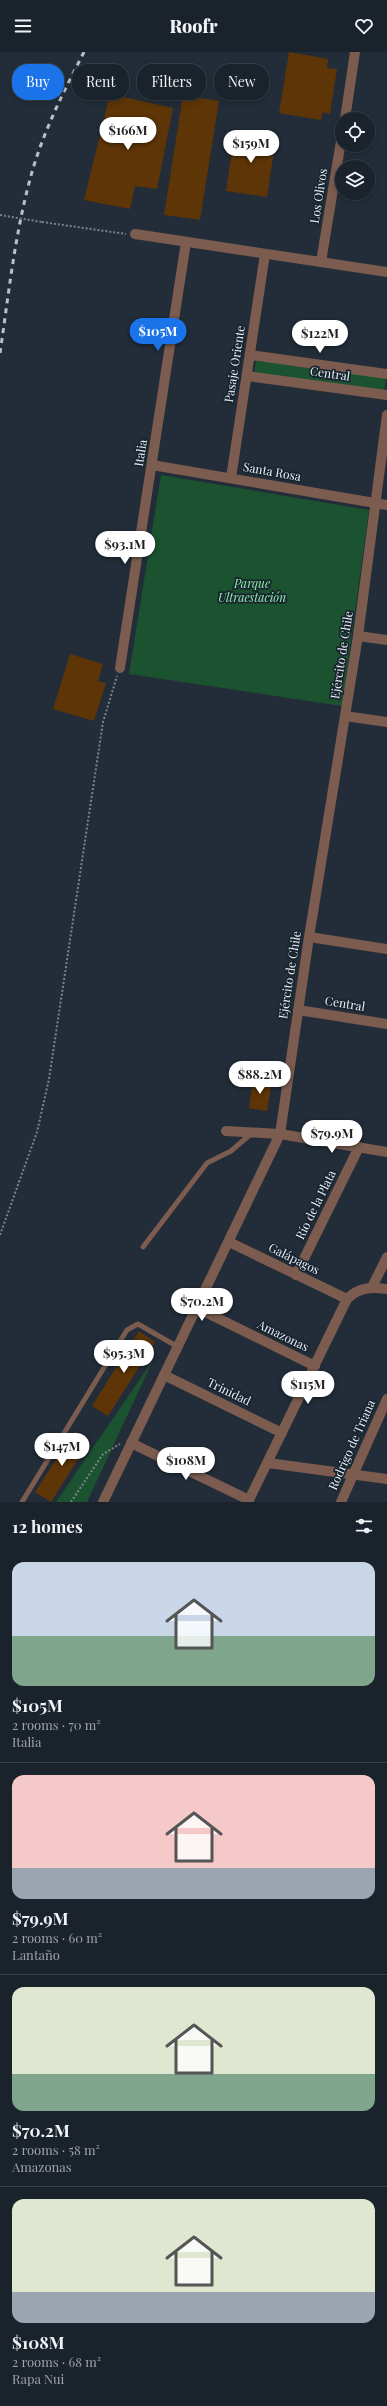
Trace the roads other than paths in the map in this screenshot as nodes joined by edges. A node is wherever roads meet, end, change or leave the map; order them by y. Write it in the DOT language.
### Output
graph roads {
  1 [pos="355,52"];
  2 [pos="346,112"];
  3 [pos="339,152"];
  4 [pos="135,234"];
  5 [pos="186,242"];
  6 [pos="265,254"];
  7 [pos="321,262"];
  8 [pos="387,272"];
  9 [pos="250,356"];
  10 [pos="387,374"];
  11 [pos="247,376"];
  12 [pos="387,395"];
  13 [pos="387,415"];
  14 [pos="152,466"];
  15 [pos="231,478"];
  16 [pos="377,503"];
  17 [pos="387,505"];
  18 [pos="358,636"];
  19 [pos="387,640"];
  20 [pos="120,668"];
  21 [pos="345,716"];
  22 [pos="387,722"];
  23 [pos="309,937"];
  24 [pos="387,949"];
  25 [pos="298,1010"];
  26 [pos="387,1024"];
  27 [pos="226,1131"];
  28 [pos="253,1132"];
  29 [pos="280,1134"];
  30 [pos="359,1148"];
  31 [pos="387,1152"];
  32 [pos="229,1242"];
  33 [pos="143,1247"];
  34 [pos="387,1257"];
  35 [pos="296,1275"];
  36 [pos="372,1287"];
  37 [pos="387,1289"];
  38 [pos="347,1299"];
  39 [pos="197,1308"];
  40 [pos="178,1347"];
  41 [pos="315,1366"];
  42 [pos="164,1375"];
  43 [pos="387,1399"];
  44 [pos="282,1433"];
  45 [pos="133,1439"];
  46 [pos="268,1463"];
  47 [pos="353,1475"];
  48 [pos="387,1479"];
  49 [pos="249,1501"];
  50 [pos="22,1502"];
  51 [pos="103,1502"];
  52 [pos="341,1502"];
  1 -- 2 [label="street"];
  3 -- 7 [label="street, Los Olivos"];
  4 -- 5 [label="street"];
  5 -- 6 [label="street"];
  5 -- 14 [label="street, Italia"];
  6 -- 7 [label="street"];
  6 -- 9 [label="street, Pasaje Oriente"];
  7 -- 8 [label="street"];
  9 -- 10 [label="street, Central"];
  9 -- 11 [label="street, Pasaje Oriente"];
  11 -- 12 [label="street, Central"];
  11 -- 15 [label="street, Pasaje Oriente"];
  13 -- 16 [label="street, Ejército de Chile"];
  14 -- 15 [label="street, Santa Rosa"];
  14 -- 20 [label="street, Italia"];
  15 -- 16 [label="street, Santa Rosa"];
  16 -- 17 [label="street, Santa Rosa"];
  16 -- 18 [label="street, Ejército de Chile"];
  18 -- 19 [label="street"];
  18 -- 21 [label="street, Ejército de Chile"];
  21 -- 22 [label="street"];
  21 -- 23 [label="street, Ejército de Chile"];
  23 -- 24 [label="street"];
  23 -- 25 [label="street, Ejército de Chile"];
  25 -- 26 [label="street, Central"];
  25 -- 29 [label="street, Ejército de Chile"];
  27 -- 28 [label="street"];
  28 -- 29 [label="street"];
  28 -- 33 [label="lane"];
  29 -- 30 [label="street"];
  29 -- 32 [label="street, Ejército de Chile"];
  30 -- 31 [label="street"];
  30 -- 35 [label="street, Río de la Plata"];
  32 -- 35 [label="street, Galápagos"];
  32 -- 39 [label="street, Ejército de Chile"];
  34 -- 36 [label="street"];
  35 -- 38 [label="street, Galápagos"];
  36 -- 37 [label="street"];
  36 -- 38 [label="street"];
  38 -- 41 [label="street"];
  39 -- 40 [label="street, Ejército de Chile"];
  39 -- 41 [label="street, Amazonas"];
  40 -- 42 [label="street, Ejército de Chile"];
  40 -- 50 [label="lane"];
  41 -- 44 [label="street"];
  42 -- 44 [label="street, Trinidad"];
  42 -- 45 [label="street, Ejército de Chile"];
  43 -- 47 [label="street, Rodrigo de Triana"];
  44 -- 46 [label="street"];
  45 -- 49 [label="street"];
  45 -- 51 [label="street, Ejército de Chile"];
  46 -- 47 [label="street"];
  46 -- 49 [label="street"];
  47 -- 48 [label="street"];
  47 -- 52 [label="street, Rodrigo de Triana"];
}
